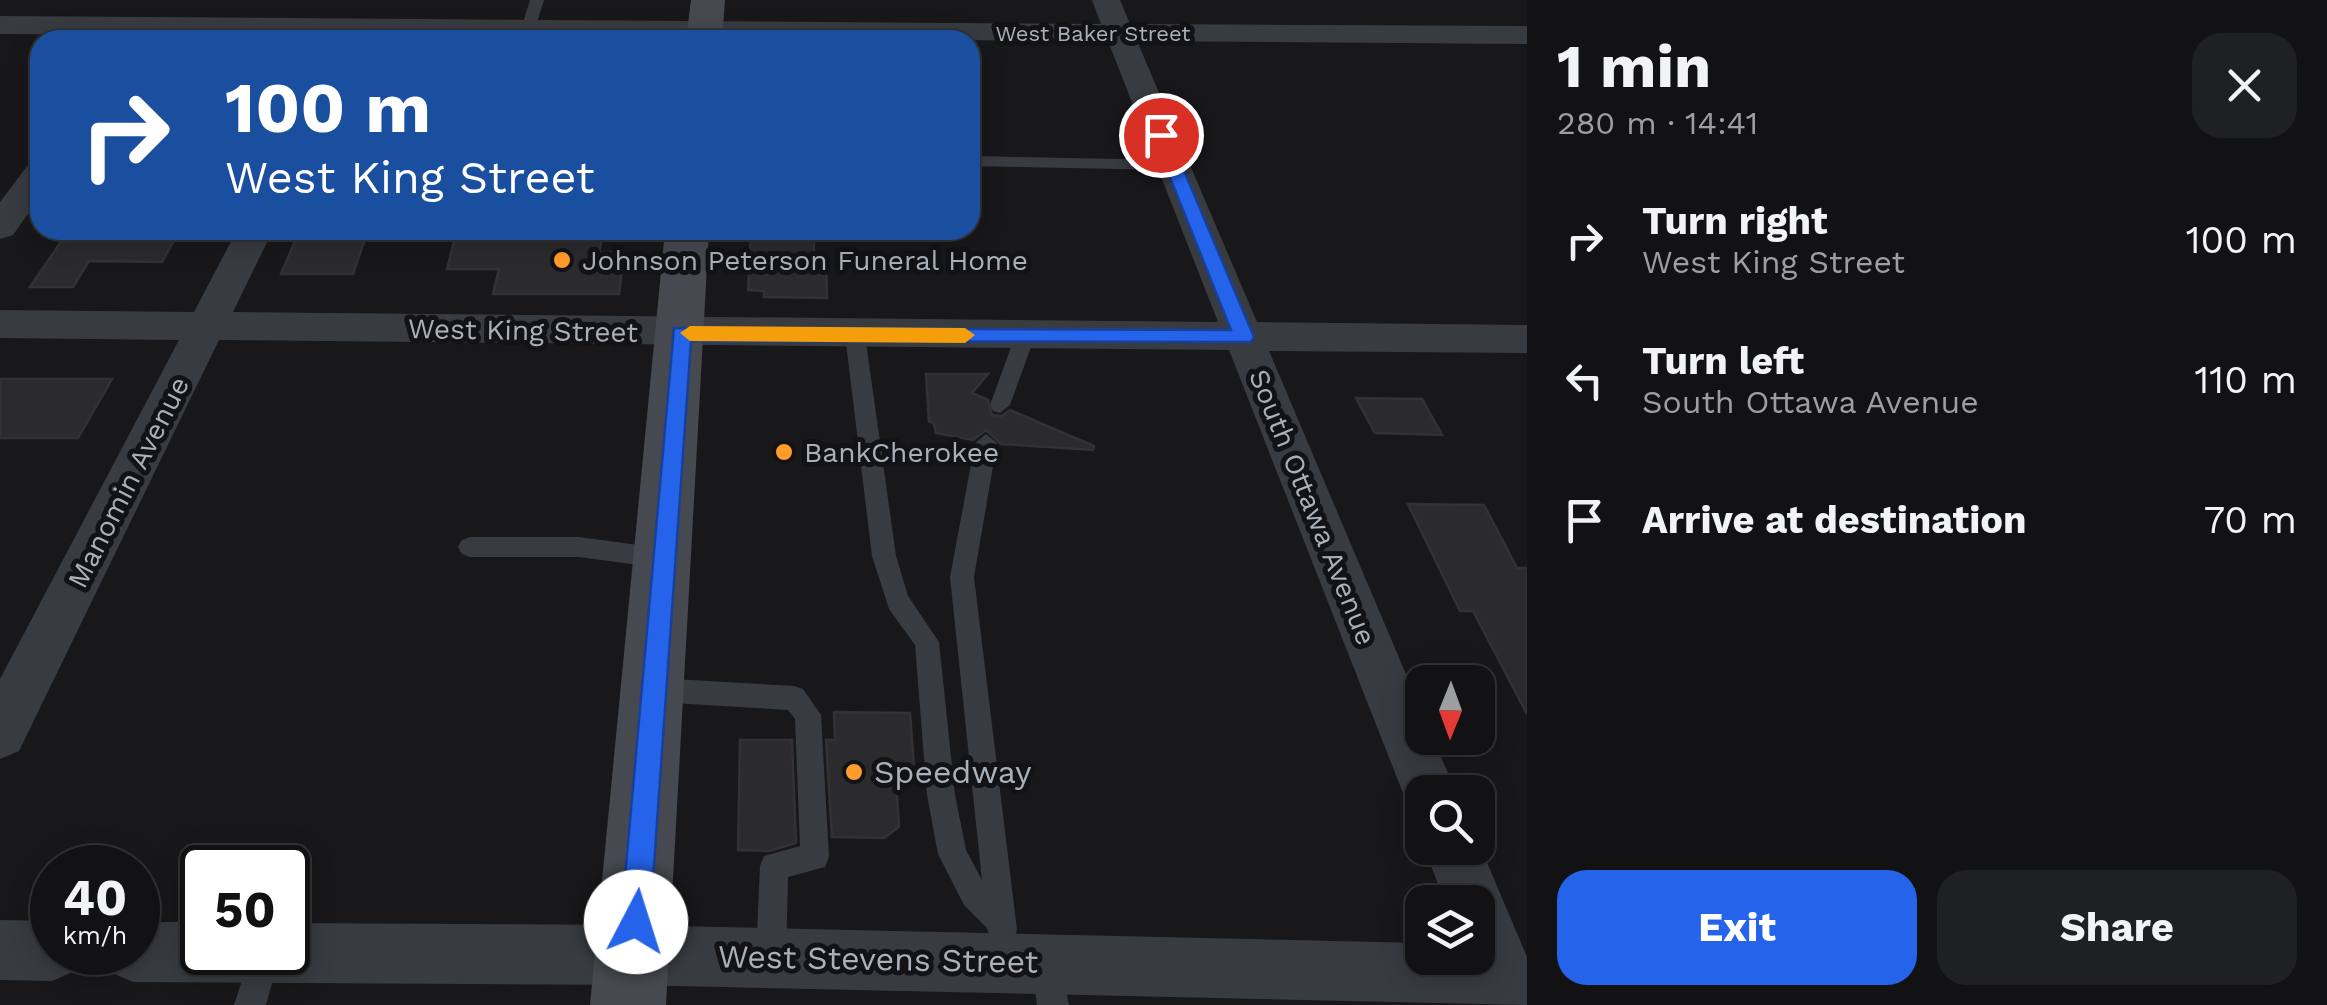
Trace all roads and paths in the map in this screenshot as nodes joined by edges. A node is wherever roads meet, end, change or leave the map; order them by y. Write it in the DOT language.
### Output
graph roads {
  1 [pos="169,0"];
  2 [pos="368,0"];
  3 [pos="537,0"];
  4 [pos="1113,16"];
  5 [pos="1524,21"];
  6 [pos="706,23"];
  7 [pos="0,25"];
  8 [pos="90,30"];
  9 [pos="146,30"];
  10 [pos="353,30"];
  11 [pos="528,30"];
  12 [pos="980,161"];
  13 [pos="1173,164"];
  14 [pos="30,186"];
  15 [pos="0,227"];
  16 [pos="250,240"];
  17 [pos="687,240"];
  18 [pos="0,324"];
  19 [pos="208,325"];
  20 [pos="682,333"];
  21 [pos="855,335"];
  22 [pos="1025,336"];
  23 [pos="1244,337"];
  24 [pos="1524,345"];
  25 [pos="1000,405"];
  26 [pos="986,443"];
  27 [pos="470,547"];
  28 [pos="664,558"];
  29 [pos="654,690"];
  30 [pos="0,733"];
  31 [pos="1422,775"];
  32 [pos="1495,945"];
  33 [pos="0,950"];
  34 [pos="30,951"];
  35 [pos="770,957"];
  36 [pos="160,958"];
  37 [pos="1026,962"];
  38 [pos="257,980"];
  39 [pos="631,980"];
  40 [pos="1515,985"];
  1 -- 9 [label="street"];
  2 -- 10 [label="street"];
  3 -- 11 [label="lane"];
  4 -- 5 [label="street, West Baker Street"];
  4 -- 6 [label="street, West Baker Street"];
  4 -- 13 [label="street, South Ottawa Avenue"];
  6 -- 11 [label="street, West Baker Street"];
  7 -- 8 [label="street, West Baker Street"];
  12 -- 13 [label="lane"];
  13 -- 23 [label="street, South Ottawa Avenue"];
  14 -- 15 [label="street"];
  16 -- 19 [label="street, Manomin Avenue"];
  17 -- 20 [label="main road"];
  18 -- 19 [label="street, West King Street"];
  19 -- 20 [label="street, West King Street"];
  19 -- 30 [label="street, Manomin Avenue"];
  20 -- 21 [label="street, West King Street"];
  20 -- 28 [label="main road"];
  21 -- 22 [label="street, West King Street"];
  21 -- 37 [label="lane"];
  22 -- 23 [label="street, West King Street"];
  22 -- 25 [label="lane"];
  23 -- 24 [label="street, West King Street"];
  23 -- 31 [label="street, South Ottawa Avenue"];
  26 -- 37 [label="lane"];
  27 -- 28 [label="lane"];
  28 -- 29 [label="main road"];
  29 -- 35 [label="lane"];
  29 -- 39 [label="main road"];
  32 -- 40 [label="street"];
  33 -- 34 [label="street"];
  35 -- 37 [label="street, West Stevens Street"];
  35 -- 39 [label="street, West Stevens Street"];
  36 -- 38 [label="street, West Stevens Street"];
  37 -- 40 [label="street, West Stevens Street"];
  38 -- 39 [label="street, West Stevens Street"];
}
